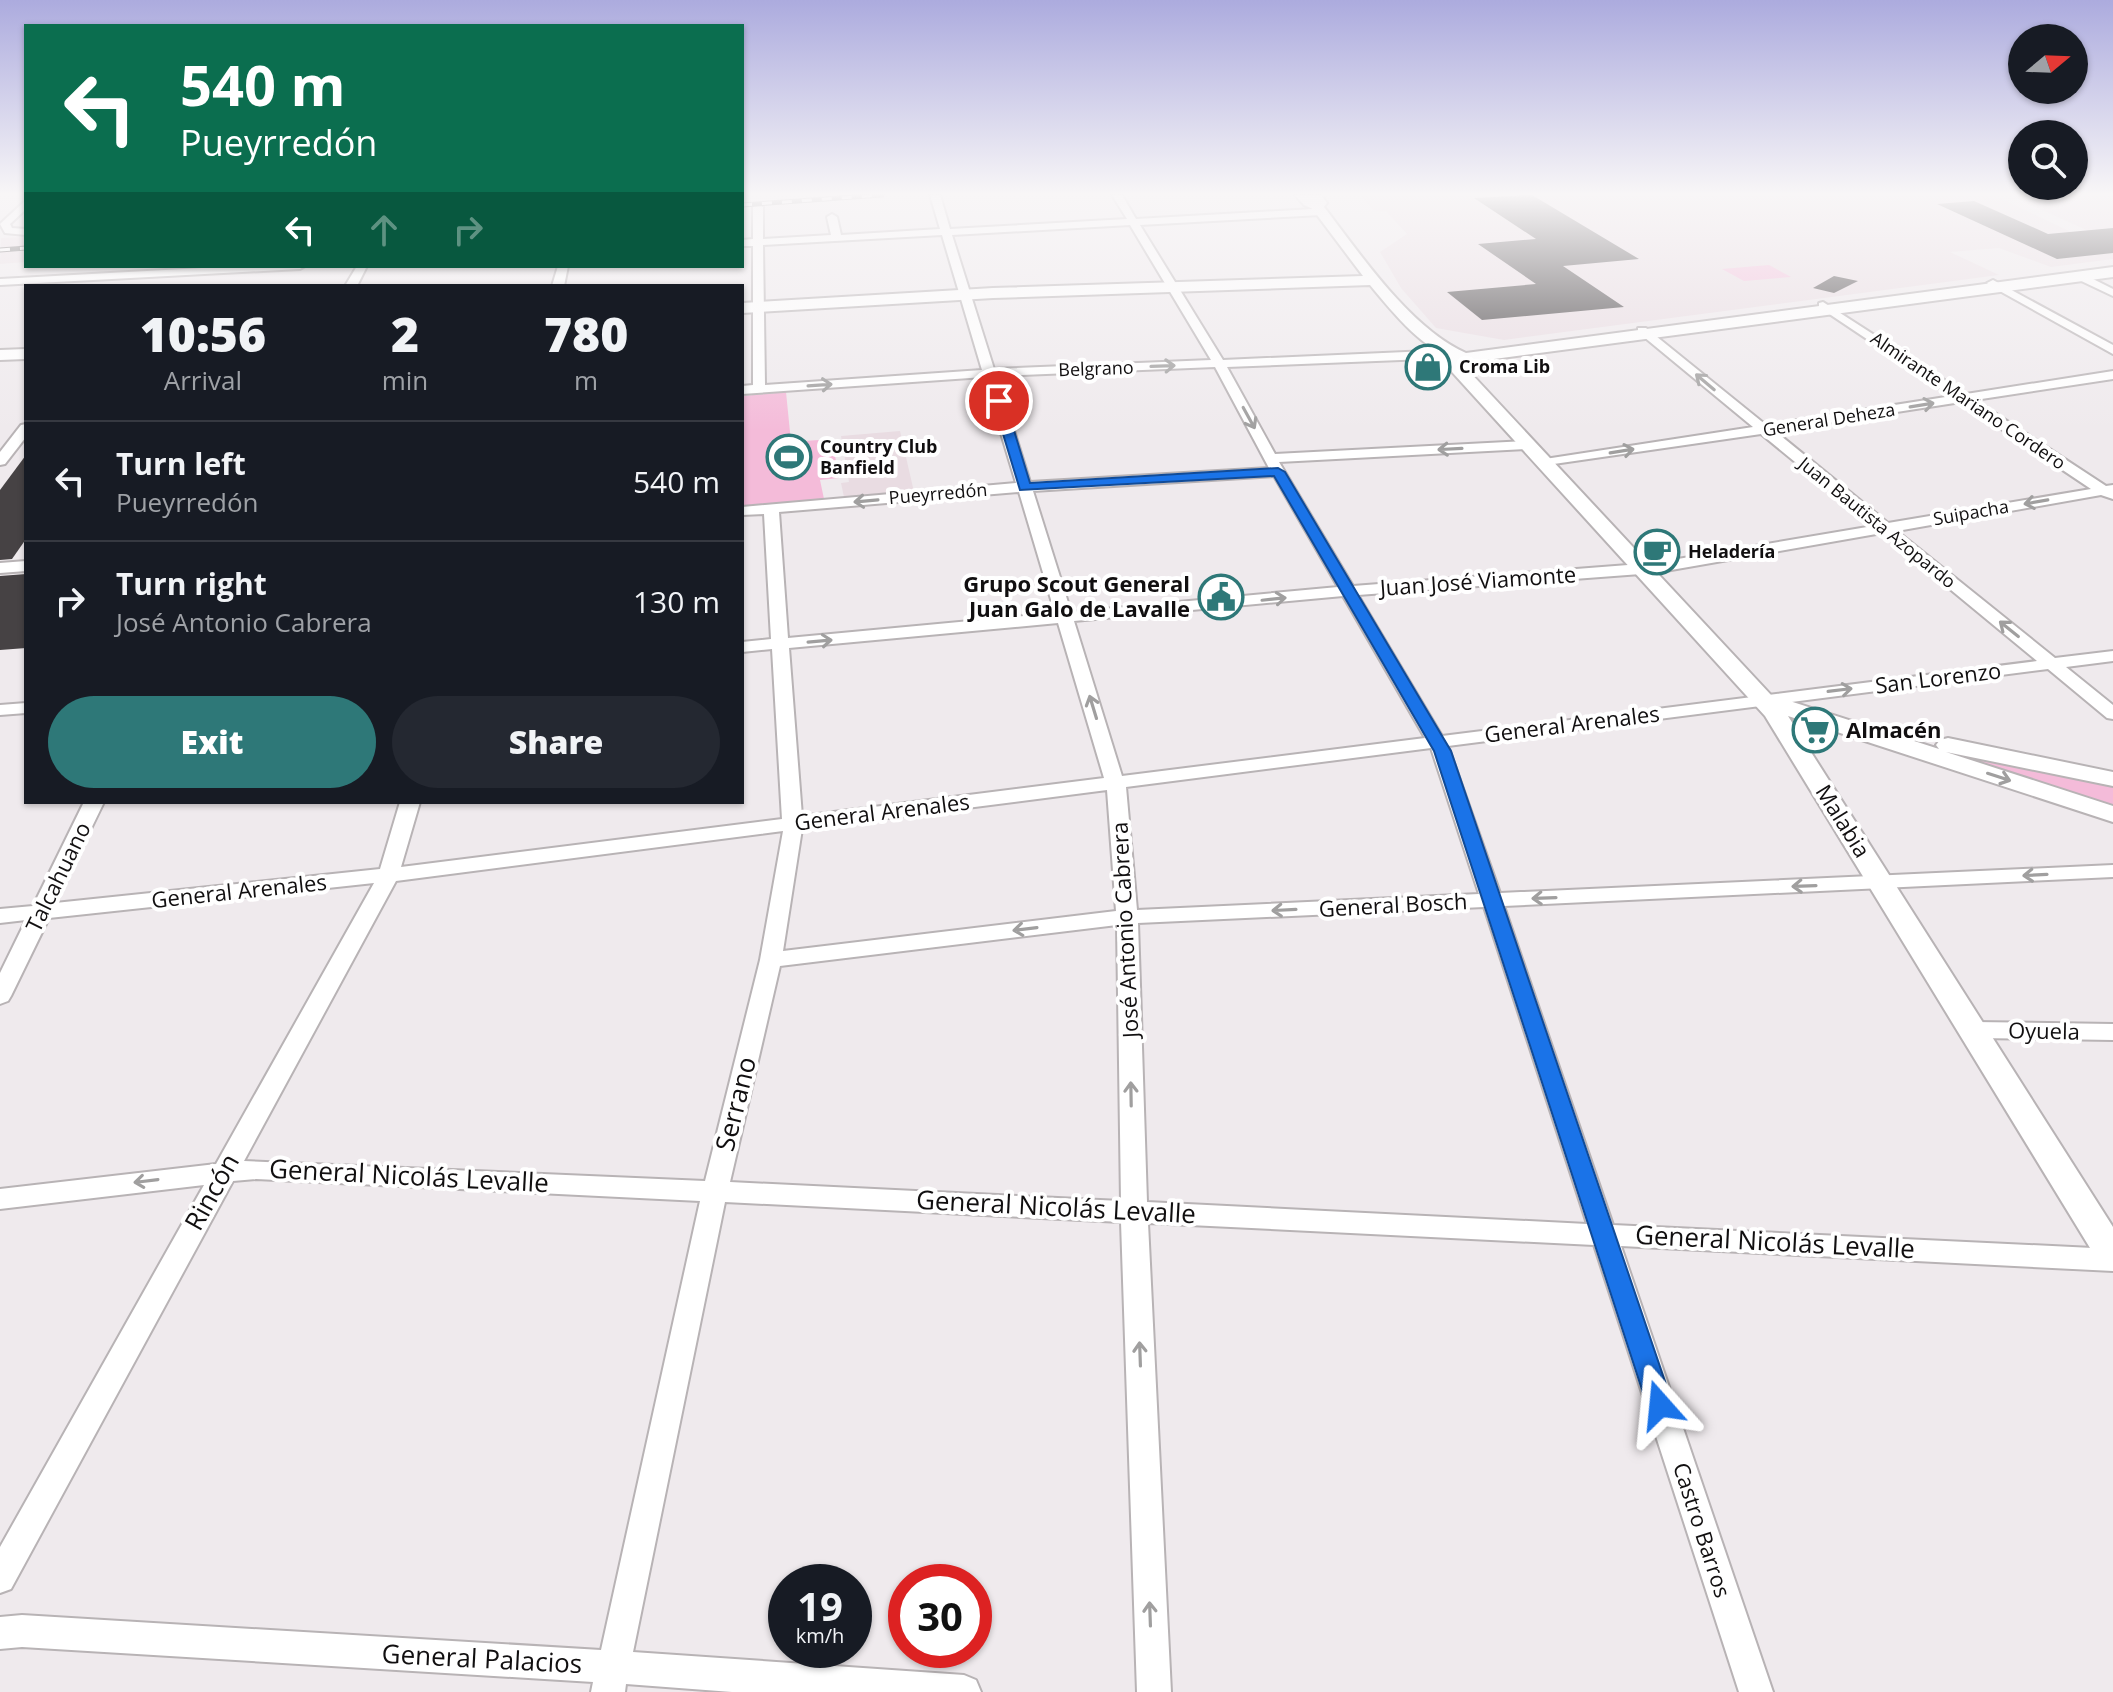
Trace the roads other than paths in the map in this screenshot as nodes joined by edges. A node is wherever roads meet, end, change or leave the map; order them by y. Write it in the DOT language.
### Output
graph roads {
  1 [pos="105,274"];
  2 [pos="760,274"];
  3 [pos="959,274"];
  4 [pos="1166,274"];
  5 [pos="1372,274"];
  6 [pos="2082,274"];
  7 [pos="2091,274"];
  8 [pos="2079,276"];
  9 [pos="1374,277"];
  10 [pos="0,282"];
  11 [pos="1172,284"];
  12 [pos="1997,285"];
  13 [pos="966,293"];
  14 [pos="2113,293"];
  15 [pos="760,305"];
  16 [pos="744,306"];
  17 [pos="1826,307"];
  18 [pos="1645,332"];
  19 [pos="2113,350"];
  20 [pos="24,351"];
  21 [pos="1465,351"];
  22 [pos="0,353"];
  23 [pos="1219,364"];
  24 [pos="991,373"];
  25 [pos="2113,375"];
  26 [pos="759,389"];
  27 [pos="744,390"];
  28 [pos="1964,398"];
  29 [pos="1762,430"];
  30 [pos="13,444"];
  31 [pos="1536,454"];
  32 [pos="0,461"];
  33 [pos="1275,465"];
  34 [pos="1024,487"];
  35 [pos="2110,492"];
  36 [pos="771,509"];
  37 [pos="744,511"];
  38 [pos="1884,528"];
  39 [pos="24,566"];
  40 [pos="0,568"];
  41 [pos="1640,568"];
  42 [pos="1350,591"];
  43 [pos="1067,619"];
  44 [pos="779,644"];
  45 [pos="744,647"];
  46 [pos="2113,656"];
  47 [pos="2052,664"];
  48 [pos="1763,700"];
  49 [pos="24,708"];
  50 [pos="0,710"];
  51 [pos="2113,714"];
  52 [pos="1819,718"];
  53 [pos="1437,740"];
  54 [pos="2113,779"];
  55 [pos="1116,782"];
  56 [pos="93,804"];
  57 [pos="409,804"];
  58 [pos="2113,814"];
  59 [pos="794,823"];
  60 [pos="2113,871"];
  61 [pos="389,875"];
  62 [pos="1882,883"];
  63 [pos="1494,900"];
  64 [pos="42,911"];
  65 [pos="0,916"];
  66 [pos="1127,917"];
  67 [pos="771,960"];
  68 [pos="0,996"];
  69 [pos="1974,1030"];
  70 [pos="2113,1032"];
  71 [pos="224,1171"];
  72 [pos="715,1190"];
  73 [pos="0,1199"];
  74 [pos="1134,1210"];
  75 [pos="1603,1233"];
  76 [pos="2113,1258"];
  77 [pos="0,1578"];
  78 [pos="0,1633"];
  79 [pos="611,1679"];
  80 [pos="964,1692"];
  81 [pos="1154,1692"];
  82 [pos="1756,1692"];
  1 -- 10 [label="street"];
  2 -- 15 [label="street"];
  3 -- 13 [label="street, José Antonio Cabrera"];
  4 -- 11 [label="street, Castro Barros"];
  5 -- 9 [label="main road, Malabia"];
  6 -- 12 [label="main road"];
  7 -- 8 [label="main road"];
  8 -- 12 [label="main road"];
  8 -- 14 [label="street"];
  9 -- 11 [label="main road"];
  9 -- 21 [label="main road, Malabia"];
  11 -- 13 [label="main road"];
  11 -- 23 [label="street, Castro Barros"];
  12 -- 17 [label="main road"];
  12 -- 19 [label="street"];
  13 -- 15 [label="main road"];
  13 -- 24 [label="street, José Antonio Cabrera"];
  15 -- 16 [label="main road"];
  15 -- 26 [label="street"];
  17 -- 18 [label="main road"];
  17 -- 28 [label="street, Almirante Mariano Cordero"];
  18 -- 21 [label="main road"];
  29 -- 18 [label="street, Juan Bautista Azopardo, one-way"];
  20 -- 22 [label="main road"];
  21 -- 23 [label="street, Belgrano"];
  21 -- 31 [label="street, Malabia"];
  24 -- 23 [label="street, Belgrano, one-way"];
  23 -- 33 [label="street, Castro Barros, one-way"];
  26 -- 24 [label="street, Belgrano, one-way"];
  24 -- 34 [label="street, José Antonio Cabrera"];
  25 -- 28 [label="street, General Deheza"];
  26 -- 27 [label="street, Belgrano"];
  29 -- 28 [label="street, General Deheza, one-way"];
  28 -- 35 [label="street, Almirante Mariano Cordero"];
  31 -- 29 [label="street, General Deheza, one-way"];
  29 -- 38 [label="street, Juan Bautista Azopardo"];
  30 -- 32 [label="street"];
  31 -- 33 [label="street, Pueyrredón, one-way"];
  31 -- 41 [label="street, Malabia"];
  33 -- 34 [label="street, Pueyrredón"];
  33 -- 42 [label="street, Castro Barros"];
  34 -- 36 [label="street, Pueyrredón, one-way"];
  34 -- 43 [label="street, José Antonio Cabrera"];
  35 -- 38 [label="street, Suipacha, one-way"];
  36 -- 37 [label="street, Pueyrredón"];
  36 -- 44 [label="street, Serrano"];
  38 -- 41 [label="street, Suipacha"];
  47 -- 38 [label="street, Juan Bautista Azopardo, one-way"];
  39 -- 40 [label="street"];
  41 -- 42 [label="street, Juan José Viamonte"];
  41 -- 48 [label="street, Malabia"];
  43 -- 42 [label="street, Juan José Viamonte, one-way"];
  42 -- 53 [label="street, Castro Barros"];
  44 -- 43 [label="street, Juan José Viamonte, one-way"];
  55 -- 43 [label="street, José Antonio Cabrera, one-way"];
  44 -- 45 [label="street, Juan José Viamonte"];
  44 -- 59 [label="street, Serrano"];
  46 -- 47 [label="street, San Lorenzo"];
  48 -- 47 [label="street, San Lorenzo, one-way"];
  47 -- 51 [label="street, Juan Bautista Azopardo"];
  48 -- 52 [label="street"];
  48 -- 53 [label="street, General Arenales"];
  48 -- 62 [label="street, Malabia"];
  49 -- 50 [label="street"];
  52 -- 54 [label="street"];
  52 -- 58 [label="street, one-way"];
  53 -- 55 [label="street, General Arenales"];
  53 -- 63 [label="street, Castro Barros"];
  55 -- 59 [label="street, General Arenales"];
  55 -- 66 [label="street, José Antonio Cabrera"];
  56 -- 64 [label="street, Talcahuano"];
  57 -- 61 [label="street, Rincón"];
  59 -- 61 [label="street, General Arenales"];
  59 -- 67 [label="street, Serrano"];
  60 -- 62 [label="street, General Bosch, one-way"];
  61 -- 64 [label="street, General Arenales"];
  61 -- 71 [label="street, Rincón"];
  62 -- 63 [label="street, General Bosch, one-way"];
  62 -- 69 [label="street, Malabia"];
  63 -- 66 [label="street, General Bosch, one-way"];
  63 -- 75 [label="street, Castro Barros"];
  64 -- 65 [label="street, General Arenales"];
  64 -- 68 [label="street, Talcahuano"];
  66 -- 67 [label="street, General Bosch, one-way"];
  74 -- 66 [label="street, José Antonio Cabrera, one-way"];
  67 -- 72 [label="street, Serrano"];
  69 -- 70 [label="street, Oyuela"];
  69 -- 76 [label="street, Malabia"];
  71 -- 72 [label="street, General Nicolás Levalle"];
  71 -- 73 [label="street, General Nicolás Levalle, one-way"];
  71 -- 77 [label="street, Rincón"];
  72 -- 74 [label="street, General Nicolás Levalle"];
  72 -- 79 [label="street, Serrano"];
  74 -- 75 [label="street, General Nicolás Levalle"];
  81 -- 74 [label="street, José Antonio Cabrera, one-way"];
  75 -- 76 [label="street, General Nicolás Levalle"];
  75 -- 82 [label="street, Castro Barros"];
  78 -- 79 [label="street, General Palacios"];
  79 -- 80 [label="street, General Palacios"];
}
